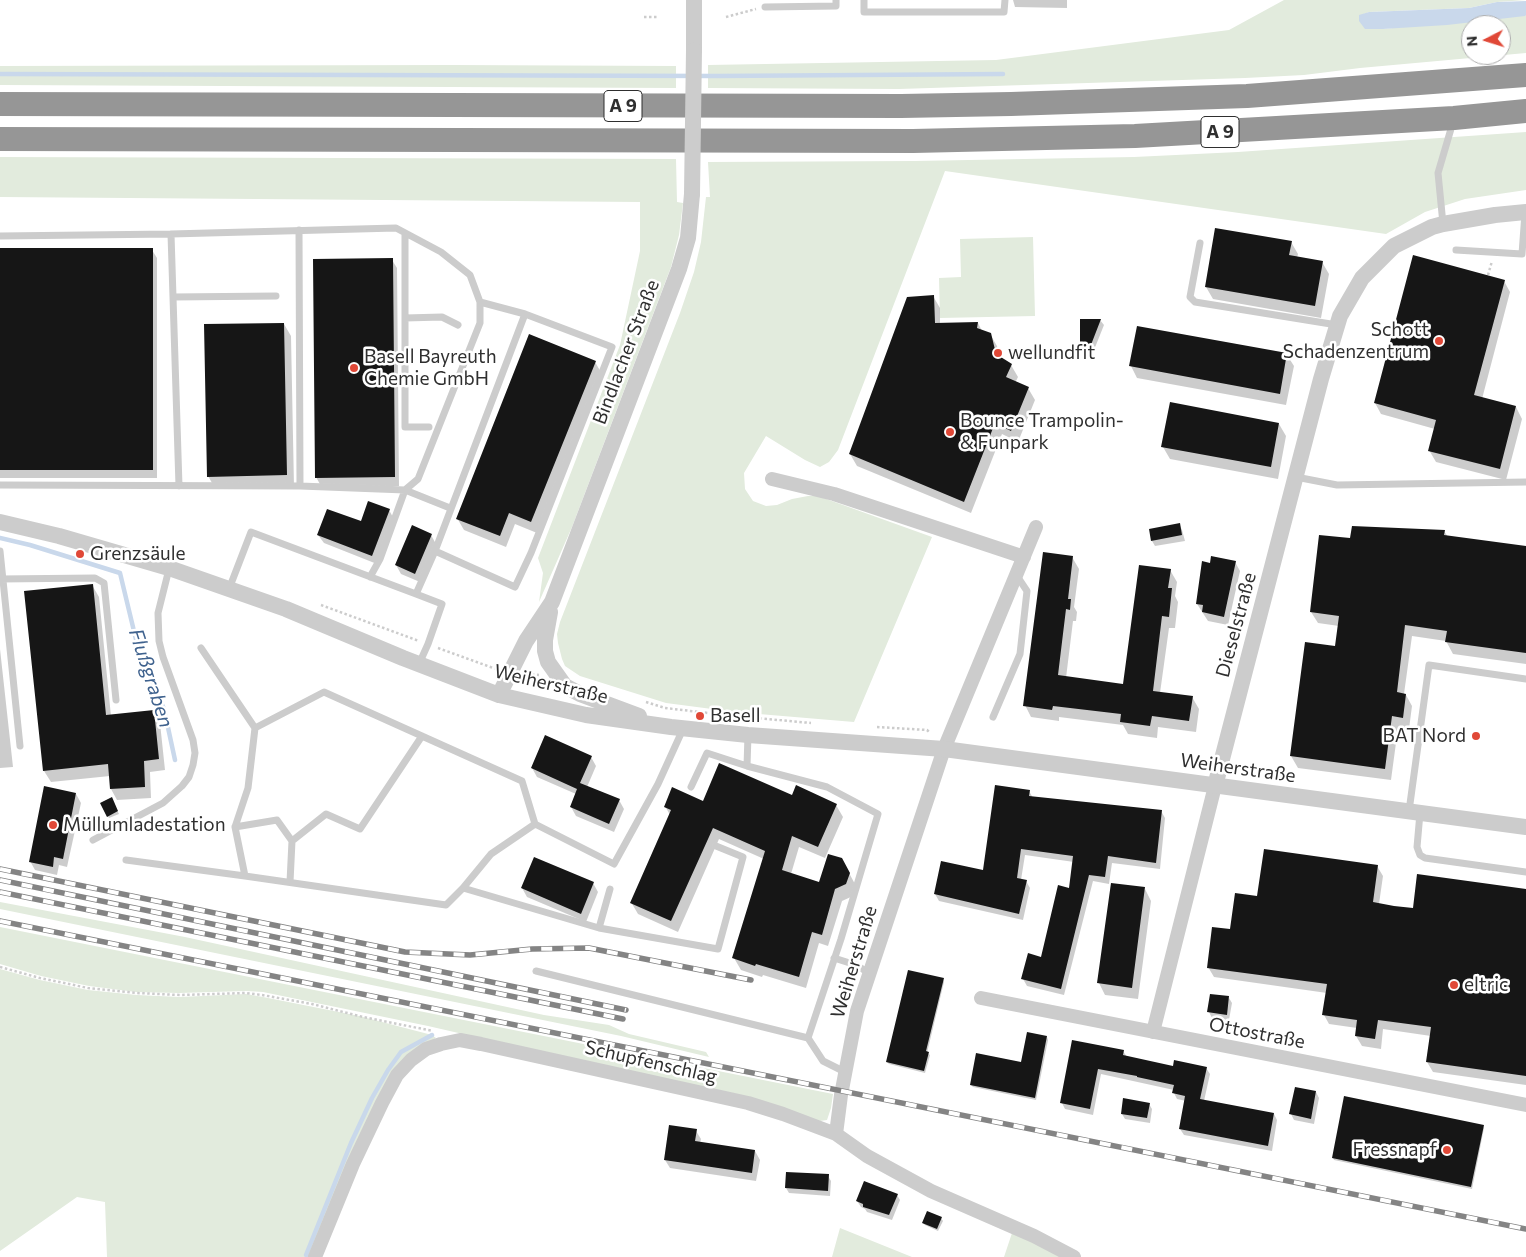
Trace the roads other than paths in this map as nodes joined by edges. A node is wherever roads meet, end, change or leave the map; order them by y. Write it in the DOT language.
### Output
graph roads {
  1 [pos="694,0"];
  2 [pos="836,0"];
  3 [pos="864,0"];
  4 [pos="1004,0"];
  5 [pos="764,7"];
  6 [pos="1526,75"];
  7 [pos="0,104"];
  8 [pos="1526,111"];
  9 [pos="1454,118"];
  10 [pos="0,139"];
  11 [pos="1525,212"];
  12 [pos="1443,224"];
  13 [pos="299,230"];
  14 [pos="405,233"];
  15 [pos="172,234"];
  16 [pos="0,236"];
  17 [pos="1200,243"];
  18 [pos="1456,250"];
  19 [pos="276,296"];
  20 [pos="173,298"];
  21 [pos="480,302"];
  22 [pos="526,314"];
  23 [pos="405,318"];
  24 [pos="458,325"];
  25 [pos="1337,325"];
  26 [pos="429,427"];
  27 [pos="1295,477"];
  28 [pos="772,479"];
  29 [pos="1526,482"];
  30 [pos="0,484"];
  31 [pos="179,486"];
  32 [pos="300,486"];
  33 [pos="405,490"];
  34 [pos="450,508"];
  35 [pos="0,522"];
  36 [pos="1036,527"];
  37 [pos="435,550"];
  38 [pos="0,551"];
  39 [pos="1024,557"];
  40 [pos="170,568"];
  41 [pos="1016,575"];
  42 [pos="370,576"];
  43 [pos="2,579"];
  44 [pos="229,589"];
  45 [pos="416,594"];
  46 [pos="552,602"];
  47 [pos="201,648"];
  48 [pos="419,664"];
  49 [pos="1526,679"];
  50 [pos="499,695"];
  51 [pos="116,700"];
  52 [pos="993,717"];
  53 [pos="255,728"];
  54 [pos="677,728"];
  55 [pos="748,735"];
  56 [pos="422,736"];
  57 [pos="20,746"];
  58 [pos="944,749"];
  59 [pos="747,766"];
  60 [pos="1215,786"];
  61 [pos="691,787"];
  62 [pos="1415,812"];
  63 [pos="535,824"];
  64 [pos="235,826"];
  65 [pos="1526,827"];
  66 [pos="93,840"];
  67 [pos="292,841"];
  68 [pos="716,846"];
  69 [pos="126,860"];
  70 [pos="1526,872"];
  71 [pos="245,876"];
  72 [pos="290,882"];
  73 [pos="463,888"];
  74 [pos="610,888"];
  75 [pos="599,928"];
  76 [pos="834,958"];
  77 [pos="536,971"];
  78 [pos="869,973"];
  79 [pos="981,998"];
  80 [pos="1153,1032"];
  81 [pos="808,1038"];
  82 [pos="845,1072"];
  83 [pos="1526,1105"];
  84 [pos="836,1134"];
  85 [pos="315,1257"];
  86 [pos="1074,1257"];
  1 -- 46 [label="street, Bindlacher Straße, bridge"];
  2 -- 5 [label="lane"];
  3 -- 4 [label="lane"];
  6 -- 7 [label="highway, A 9"];
  8 -- 9 [label="highway, A 9"];
  9 -- 10 [label="highway, A 9"];
  9 -- 12 [label="lane"];
  11 -- 12 [label="street, Dieselstraße"];
  11 -- 18 [label="lane"];
  12 -- 25 [label="street, Dieselstraße"];
  13 -- 14 [label="lane"];
  13 -- 15 [label="lane"];
  13 -- 32 [label="lane"];
  14 -- 21 [label="lane"];
  14 -- 23 [label="lane"];
  15 -- 16 [label="lane"];
  15 -- 20 [label="lane"];
  17 -- 25 [label="lane"];
  19 -- 20 [label="lane"];
  20 -- 31 [label="lane"];
  21 -- 22 [label="lane"];
  21 -- 33 [label="lane"];
  22 -- 34 [label="lane"];
  22 -- 37 [label="lane"];
  23 -- 24 [label="lane"];
  23 -- 26 [label="lane"];
  25 -- 27 [label="street, Dieselstraße"];
  27 -- 29 [label="lane"];
  27 -- 60 [label="street, Dieselstraße"];
  28 -- 39 [label="street"];
  30 -- 31 [label="lane"];
  31 -- 32 [label="lane"];
  32 -- 33 [label="lane"];
  33 -- 34 [label="lane"];
  33 -- 42 [label="lane"];
  34 -- 37 [label="lane"];
  35 -- 40 [label="street, Weiherstraße"];
  36 -- 39 [label="street, Weiherstraße"];
  37 -- 45 [label="lane"];
  38 -- 43 [label="lane"];
  39 -- 41 [label="street, Weiherstraße"];
  40 -- 44 [label="street, Weiherstraße"];
  40 -- 66 [label="lane"];
  41 -- 52 [label="lane"];
  41 -- 58 [label="street, Weiherstraße"];
  42 -- 44 [label="lane"];
  42 -- 45 [label="lane"];
  43 -- 51 [label="lane"];
  43 -- 57 [label="lane"];
  44 -- 48 [label="street, Weiherstraße"];
  45 -- 48 [label="lane"];
  46 -- 50 [label="street, Bindlacher Straße"];
  46 -- 54 [label="street"];
  47 -- 53 [label="lane"];
  48 -- 50 [label="street, Weiherstraße"];
  49 -- 62 [label="lane"];
  50 -- 54 [label="street, Weiherstraße"];
  53 -- 56 [label="lane"];
  53 -- 64 [label="lane"];
  54 -- 55 [label="street, Weiherstraße"];
  54 -- 63 [label="lane"];
  55 -- 58 [label="street, Weiherstraße"];
  55 -- 59 [label="lane"];
  56 -- 63 [label="lane"];
  56 -- 67 [label="lane"];
  58 -- 60 [label="street, Weiherstraße"];
  58 -- 78 [label="street, Weiherstraße"];
  59 -- 61 [label="lane"];
  59 -- 76 [label="lane"];
  60 -- 62 [label="street, Weiherstraße"];
  60 -- 80 [label="street, Dieselstraße"];
  62 -- 65 [label="street, Weiherstraße"];
  62 -- 70 [label="lane"];
  63 -- 73 [label="lane"];
  64 -- 67 [label="lane"];
  64 -- 71 [label="lane"];
  67 -- 72 [label="lane"];
  68 -- 75 [label="lane"];
  69 -- 71 [label="lane"];
  71 -- 72 [label="lane"];
  72 -- 73 [label="lane"];
  73 -- 75 [label="lane"];
  74 -- 75 [label="lane"];
  76 -- 78 [label="lane"];
  76 -- 81 [label="lane"];
  77 -- 81 [label="lane"];
  78 -- 82 [label="street, Weiherstraße"];
  79 -- 80 [label="street, Ottostraße"];
  80 -- 83 [label="street, Ottostraße"];
  81 -- 82 [label="lane"];
  82 -- 84 [label="street, Weiherstraße"];
  84 -- 85 [label="street, Schupfenschlag"];
  84 -- 86 [label="street, Schupfenschlag"];
}
